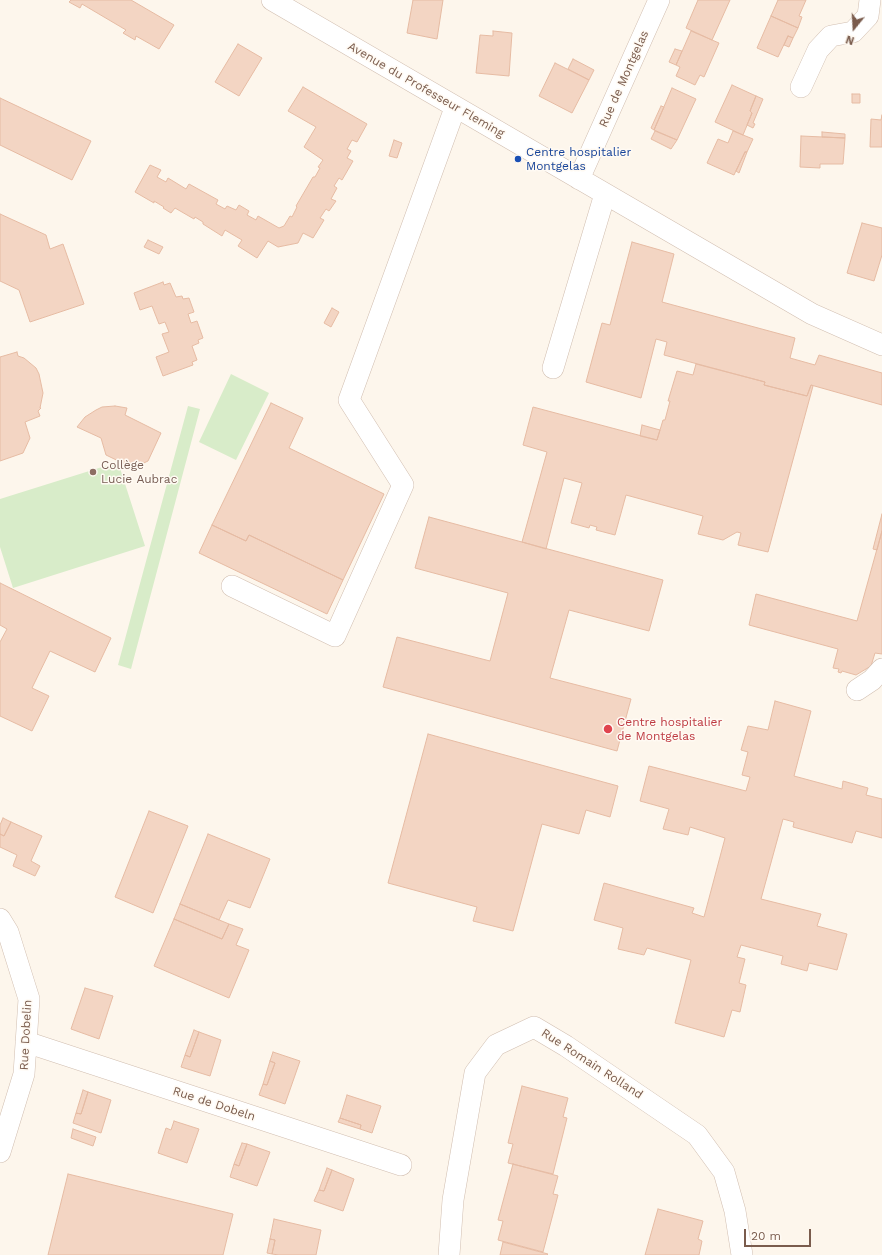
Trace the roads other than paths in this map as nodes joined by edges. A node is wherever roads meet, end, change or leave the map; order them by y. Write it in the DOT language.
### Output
graph roads {
  1 [pos="272,0"];
  2 [pos="660,0"];
  3 [pos="870,0"];
  4 [pos="800,87"];
  5 [pos="455,108"];
  6 [pos="579,179"];
  7 [pos="605,194"];
  8 [pos="882,345"];
  9 [pos="552,368"];
  10 [pos="232,586"];
  11 [pos="882,669"];
  12 [pos="857,690"];
  13 [pos="0,919"];
  14 [pos="26,1042"];
  15 [pos="0,1152"];
  16 [pos="401,1165"];
  17 [pos="449,1255"];
  18 [pos="742,1255"];
  1 -- 5 [label="street, Avenue du Professeur Fleming"];
  2 -- 6 [label="street, Rue de Montgelas"];
  3 -- 4 [label="street"];
  5 -- 6 [label="street, Avenue du Professeur Fleming"];
  5 -- 10 [label="street"];
  6 -- 7 [label="street, Avenue du Professeur Fleming"];
  7 -- 8 [label="street, Avenue du Professeur Fleming"];
  7 -- 9 [label="street"];
  11 -- 12 [label="street"];
  13 -- 14 [label="street, Rue Dobelin"];
  14 -- 15 [label="street, Rue Dobelin"];
  14 -- 16 [label="street, Rue de Dobeln"];
  17 -- 18 [label="street, Rue Romain Rolland"];
}
